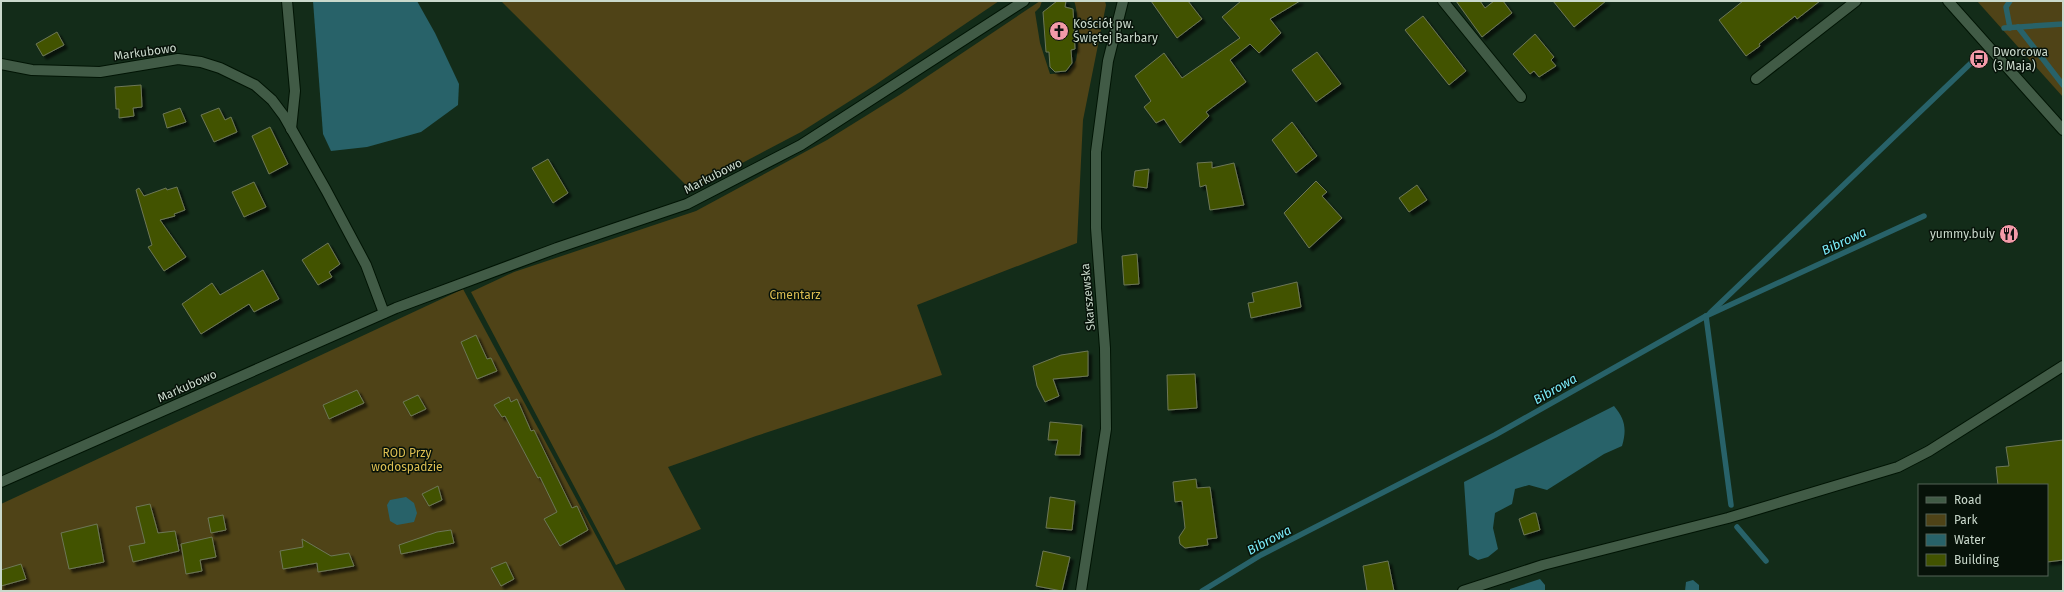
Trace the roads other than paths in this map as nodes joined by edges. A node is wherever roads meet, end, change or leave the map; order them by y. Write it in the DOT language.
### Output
graph roads {
  1 [pos="287,1"];
  2 [pos="1024,1"];
  3 [pos="1123,1"];
  4 [pos="1443,1"];
  5 [pos="1856,1"];
  6 [pos="1948,1"];
  7 [pos="1,64"];
  8 [pos="1756,78"];
  9 [pos="1521,97"];
  10 [pos="291,129"];
  11 [pos="2063,130"];
  12 [pos="384,313"];
  13 [pos="2063,366"];
  14 [pos="1,482"];
  15 [pos="1081,591"];
  16 [pos="1463,591"];
  1 -- 10 [label="street"];
  2 -- 12 [label="street, Markubowo"];
  3 -- 15 [label="street, Skarszewska"];
  4 -- 9 [label="street"];
  5 -- 8 [label="street"];
  6 -- 11 [label="street"];
  7 -- 10 [label="street, Markubowo"];
  10 -- 12 [label="street, Markubowo"];
  12 -- 14 [label="street, Markubowo"];
  13 -- 16 [label="street"];
}
